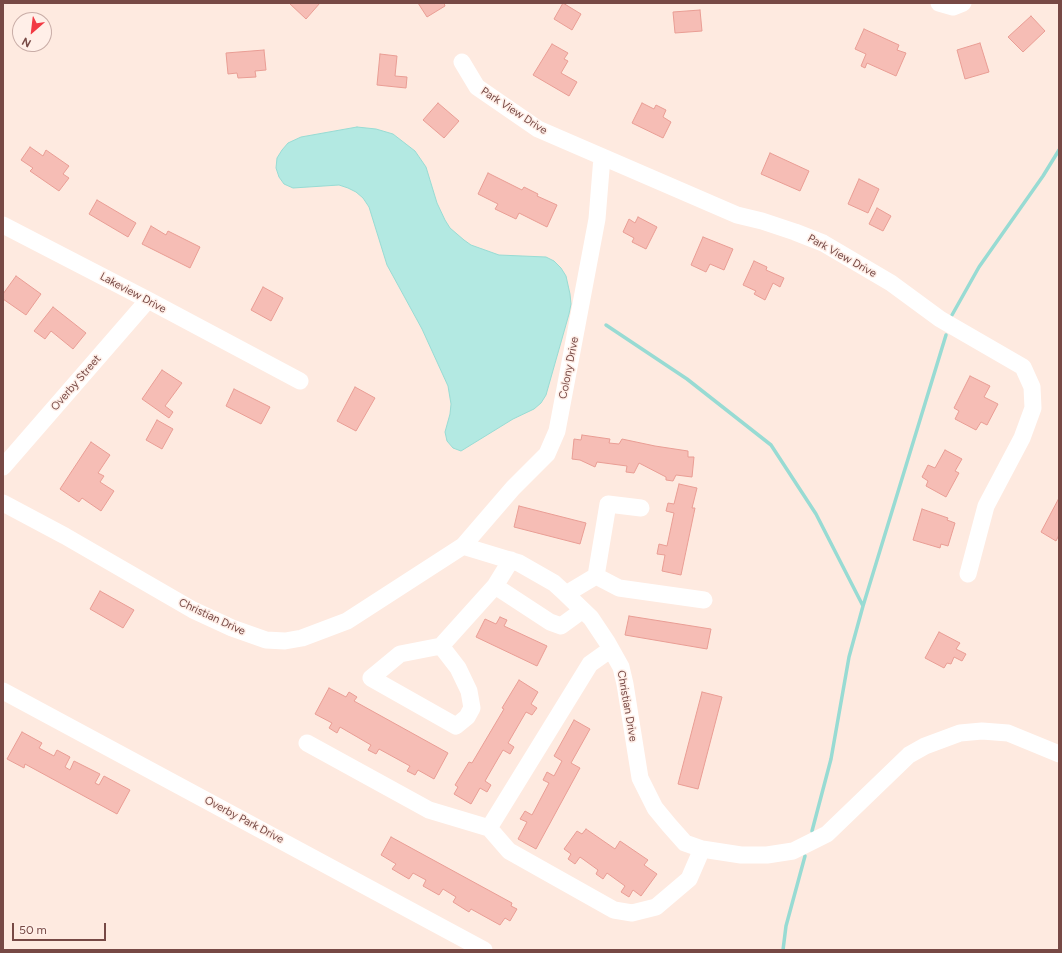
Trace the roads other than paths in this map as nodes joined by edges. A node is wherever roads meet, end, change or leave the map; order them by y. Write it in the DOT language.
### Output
graph roads {
  1 [pos="939,3"];
  2 [pos="963,3"];
  3 [pos="462,62"];
  4 [pos="602,157"];
  5 [pos="3,225"];
  6 [pos="148,300"];
  7 [pos="300,382"];
  8 [pos="3,467"];
  9 [pos="3,503"];
  10 [pos="641,508"];
  11 [pos="463,546"];
  12 [pos="511,560"];
  13 [pos="968,574"];
  14 [pos="596,576"];
  15 [pos="495,586"];
  16 [pos="566,594"];
  17 [pos="704,600"];
  18 [pos="583,610"];
  19 [pos="441,646"];
  20 [pos="611,649"];
  21 [pos="3,691"];
  22 [pos="307,743"];
  23 [pos="1055,746"];
  24 [pos="489,828"];
  25 [pos="702,849"];
  26 [pos="484,950"];
  1 -- 2 [label="street"];
  3 -- 4 [label="street, Park View Drive"];
  4 -- 11 [label="street, Colony Drive"];
  4 -- 13 [label="street, Park View Drive"];
  5 -- 6 [label="street, Lakeview Drive"];
  6 -- 7 [label="street, Lakeview Drive"];
  6 -- 8 [label="street, Overby Street"];
  9 -- 11 [label="street, Christian Drive"];
  10 -- 14 [label="street"];
  11 -- 12 [label="street, Christian Drive"];
  12 -- 15 [label="street"];
  12 -- 16 [label="street, Christian Drive"];
  14 -- 16 [label="street"];
  14 -- 17 [label="street"];
  15 -- 18 [label="street"];
  15 -- 19 [label="street"];
  16 -- 18 [label="street, Christian Drive"];
  18 -- 20 [label="street, Christian Drive"];
  19 -- 19 [label="street"];
  20 -- 24 [label="street"];
  20 -- 25 [label="street, Christian Drive"];
  21 -- 26 [label="street, Overby Park Drive"];
  22 -- 24 [label="street"];
  23 -- 25 [label="street, Christian Drive"];
  24 -- 25 [label="street"];
}
